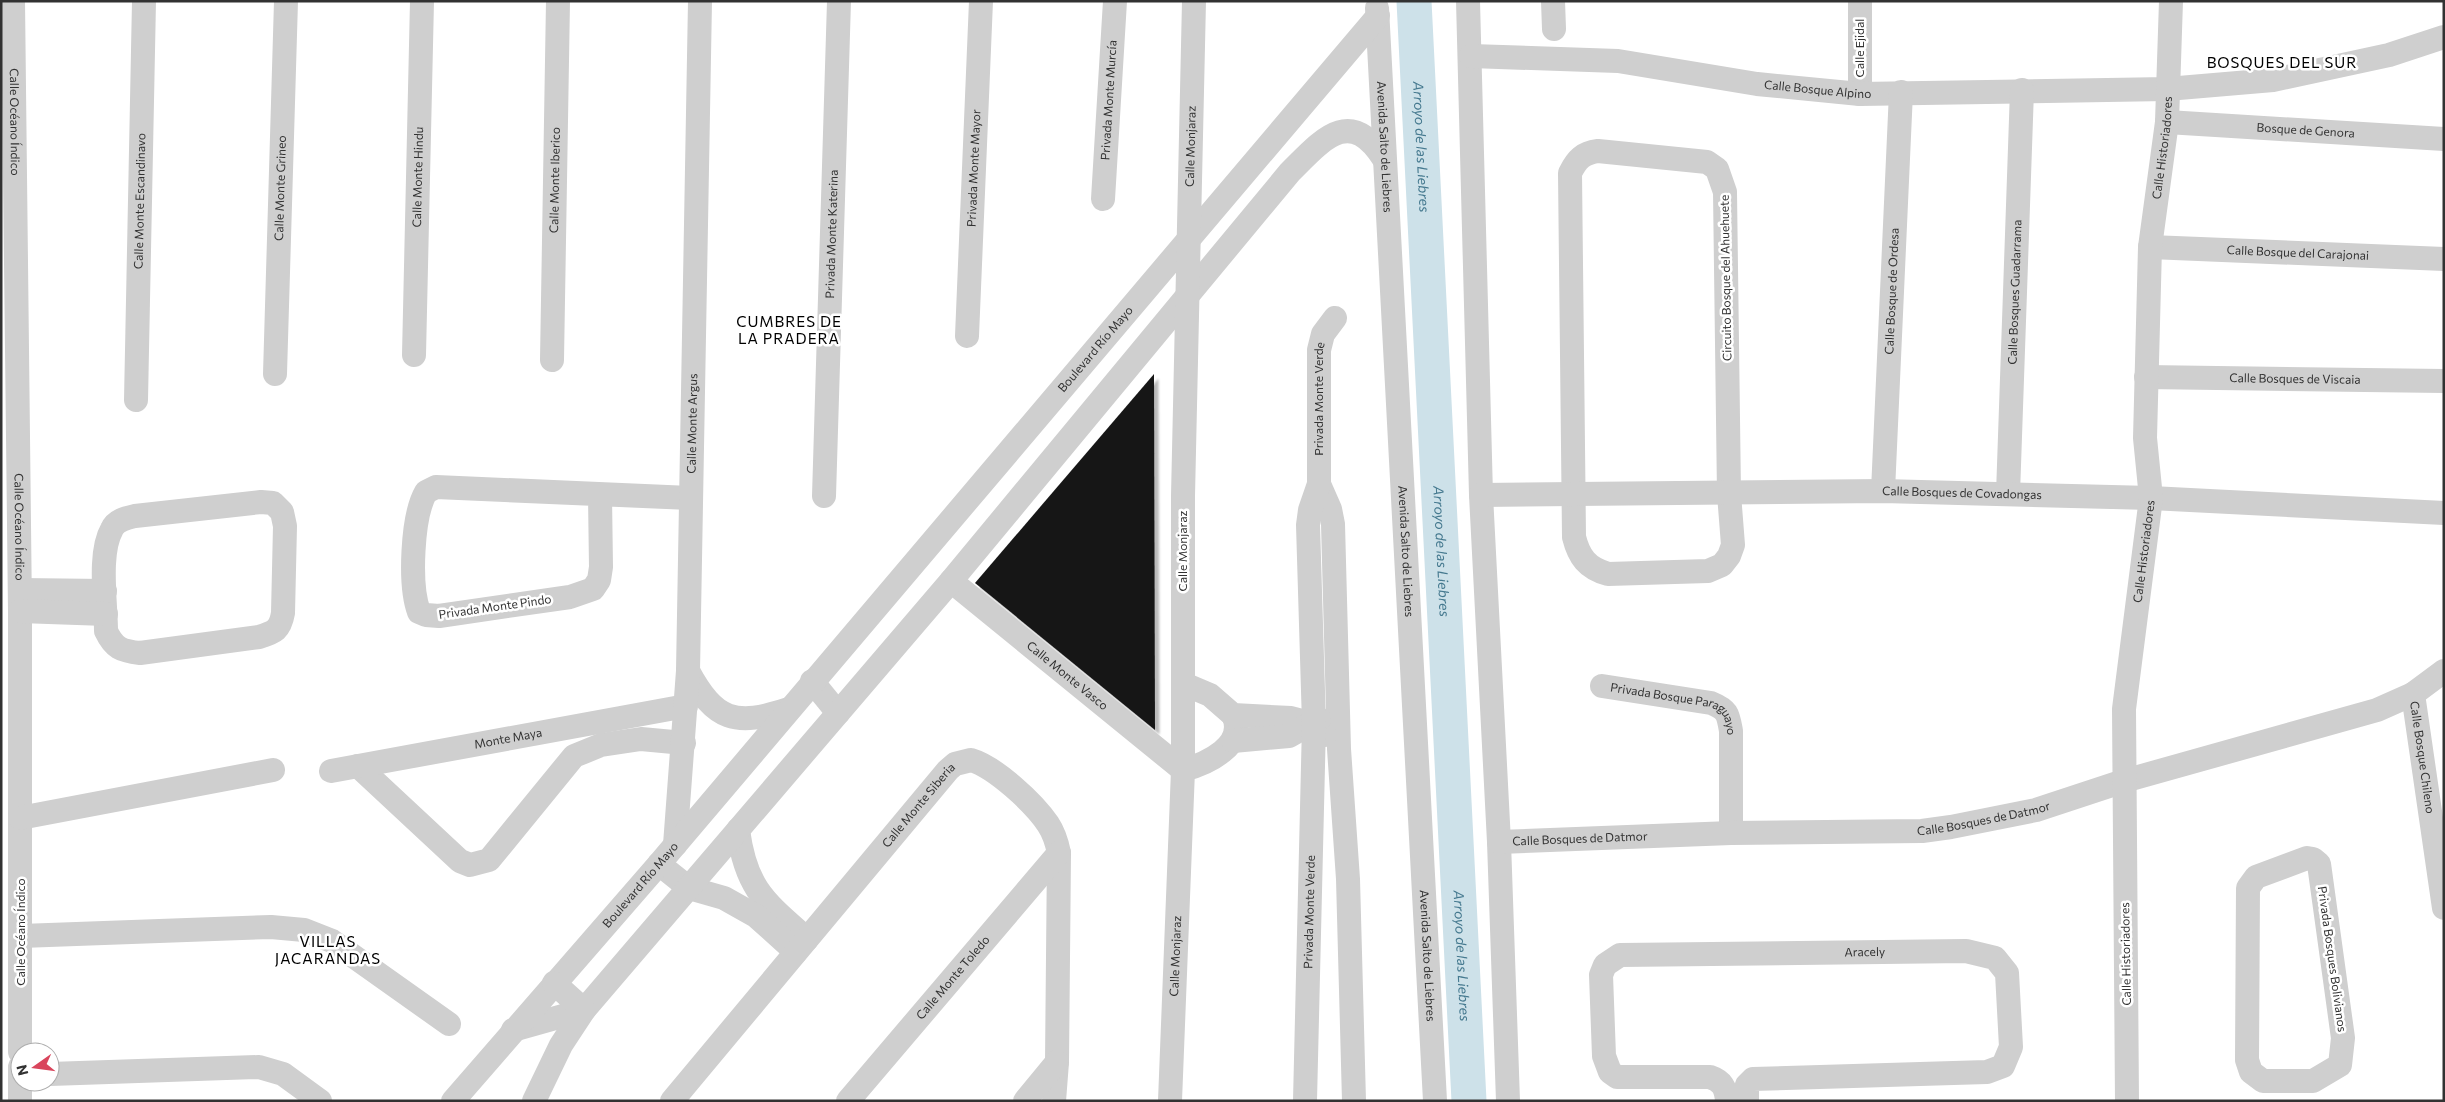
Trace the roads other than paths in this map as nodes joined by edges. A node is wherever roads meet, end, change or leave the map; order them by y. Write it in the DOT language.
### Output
graph roads {
  1 [pos="13,1"];
  2 [pos="144,1"];
  3 [pos="286,1"];
  4 [pos="422,1"];
  5 [pos="558,1"];
  6 [pos="840,1"];
  7 [pos="981,1"];
  8 [pos="1115,1"];
  9 [pos="1194,1"];
  10 [pos="1468,1"];
  11 [pos="1552,1"];
  12 [pos="1860,1"];
  13 [pos="2171,1"];
  14 [pos="699,2"];
  15 [pos="1377,8"];
  16 [pos="1554,29"];
  17 [pos="2444,37"];
  18 [pos="1470,56"];
  19 [pos="7,65"];
  20 [pos="2167,89"];
  21 [pos="2022,90"];
  22 [pos="1901,92"];
  23 [pos="1860,94"];
  24 [pos="2167,122"];
  25 [pos="2444,139"];
  26 [pos="1384,159"];
  27 [pos="8,190"];
  28 [pos="1103,198"];
  29 [pos="1190,237"];
  30 [pos="2150,247"];
  31 [pos="2444,260"];
  32 [pos="1186,298"];
  33 [pos="1335,318"];
  34 [pos="967,336"];
  35 [pos="414,355"];
  36 [pos="552,360"];
  37 [pos="275,374"];
  38 [pos="2146,377"];
  39 [pos="2444,382"];
  40 [pos="136,400"];
  41 [pos="1320,484"];
  42 [pos="1883,491"];
  43 [pos="1574,494"];
  44 [pos="1729,494"];
  45 [pos="2008,494"];
  46 [pos="1481,495"];
  47 [pos="600,496"];
  48 [pos="824,496"];
  49 [pos="690,498"];
  50 [pos="2151,498"];
  51 [pos="2444,513"];
  52 [pos="951,581"];
  53 [pos="106,591"];
  54 [pos="20,601"];
  55 [pos="106,614"];
  56 [pos="11,639"];
  57 [pos="2444,670"];
  58 [pos="688,671"];
  59 [pos="812,682"];
  60 [pos="1184,684"];
  61 [pos="1602,686"];
  62 [pos="2413,694"];
  63 [pos="1337,701"];
  64 [pos="686,706"];
  65 [pos="789,709"];
  66 [pos="838,713"];
  67 [pos="1233,715"];
  68 [pos="595,723"];
  69 [pos="1314,724"];
  70 [pos="1233,741"];
  71 [pos="684,742"];
  72 [pos="602,745"];
  73 [pos="1338,749"];
  74 [pos="358,766"];
  75 [pos="11,767"];
  76 [pos="273,770"];
  77 [pos="1183,770"];
  78 [pos="331,771"];
  79 [pos="2124,781"];
  80 [pos="20,818"];
  81 [pos="738,830"];
  82 [pos="1730,833"];
  83 [pos="1499,842"];
  84 [pos="674,845"];
  85 [pos="1059,853"];
  86 [pos="658,864"];
  87 [pos="689,888"];
  88 [pos="11,889"];
  89 [pos="2444,908"];
  90 [pos="21,936"];
  91 [pos="801,946"];
  92 [pos="554,983"];
  93 [pos="584,1010"];
  94 [pos="449,1024"];
  95 [pos="11,1029"];
  96 [pos="513,1030"];
  97 [pos="16,1042"];
  98 [pos="1057,1062"];
  99 [pos="60,1074"];
  100 [pos="2290,1091"];
  101 [pos="1747,1093"];
  102 [pos="320,1101"];
  103 [pos="453,1101"];
  104 [pos="534,1101"];
  105 [pos="672,1101"];
  106 [pos="848,1101"];
  107 [pos="1025,1101"];
  108 [pos="1054,1101"];
  109 [pos="1170,1101"];
  110 [pos="1305,1101"];
  111 [pos="1354,1101"];
  112 [pos="1435,1101"];
  113 [pos="1508,1101"];
  114 [pos="1727,1101"];
  115 [pos="2127,1101"];
  1 -- 19 [label="street, Calle Océano Índico"];
  2 -- 40 [label="street, Calle Monte Escandinavo"];
  3 -- 37 [label="street, Calle Monte Grineo"];
  4 -- 35 [label="street, Calle Monte Hindu"];
  5 -- 36 [label="street, Calle Monte Iberico"];
  6 -- 48 [label="street, Privada Monte Katerina"];
  7 -- 34 [label="street, Privada Monte Mayor"];
  8 -- 28 [label="street, Privada Monte Murcía"];
  9 -- 29 [label="street, Calle Monjaraz"];
  10 -- 18 [label="street"];
  11 -- 16 [label="street"];
  12 -- 23 [label="street, Calle Ejidal"];
  13 -- 20 [label="street, Calle Historiadores"];
  14 -- 49 [label="street, Calle Monte Argus"];
  15 -- 26 [label="street, Avenida Salto de Liebres"];
  15 -- 29 [label="street, Boulevard Río Mayo"];
  17 -- 20 [label="street, Calle Bosque Alpino"];
  18 -- 23 [label="street, Calle Bosque Alpino"];
  18 -- 46 [label="street"];
  19 -- 27 [label="street, Calle Océano Índico"];
  20 -- 21 [label="street, Calle Bosque Alpino"];
  20 -- 24 [label="street, Calle Historiadores"];
  21 -- 22 [label="street, Calle Bosque Alpino"];
  21 -- 45 [label="street, Calle Bosques Guadarrama"];
  22 -- 23 [label="street, Calle Bosque Alpino"];
  22 -- 42 [label="street, Calle Bosque de Ordesa"];
  24 -- 25 [label="street, Bosque de Genora"];
  24 -- 30 [label="street, Calle Historiadores"];
  26 -- 32 [label="street"];
  26 -- 112 [label="street, Avenida Salto de Liebres"];
  27 -- 54 [label="street, Calle Océano Índico"];
  29 -- 32 [label="street, Calle Monjaraz"];
  29 -- 59 [label="street, Boulevard Río Mayo"];
  30 -- 31 [label="street, Calle Bosque del Carajonai"];
  30 -- 38 [label="street, Calle Historiadores"];
  32 -- 52 [label="street"];
  32 -- 60 [label="street, Calle Monjaraz"];
  33 -- 41 [label="street, Privada Monte Verde"];
  38 -- 39 [label="street, Calle Bosques de Viscaia"];
  38 -- 50 [label="street, Calle Historiadores"];
  41 -- 63 [label="street, Privada Monte Verde"];
  41 -- 69 [label="street, Privada Monte Verde"];
  42 -- 44 [label="street, Calle Bosques de Covadongas"];
  42 -- 45 [label="street, Calle Bosques de Covadongas"];
  43 -- 44 [label="street, Calle Bosques de Covadongas"];
  43 -- 44 [label="street, Circuito Bosque del Ahuehuete"];
  43 -- 44 [label="street, Circuito Bosque del Ahuehuete"];
  43 -- 46 [label="street, Calle Bosques de Covadongas"];
  45 -- 50 [label="street, Calle Bosques de Covadongas"];
  46 -- 83 [label="street"];
  47 -- 47 [label="street, Privada Monte Pindo"];
  47 -- 49 [label="street, Privada Monte Pindo"];
  49 -- 58 [label="street, Calle Monte Argus"];
  50 -- 51 [label="street, Calle Bosques de Covadongas"];
  50 -- 79 [label="street, Calle Historiadores"];
  52 -- 66 [label="street"];
  52 -- 77 [label="street, Calle Monte Vasco"];
  53 -- 54 [label="street"];
  53 -- 55 [label="street"];
  53 -- 55 [label="street"];
  54 -- 55 [label="street"];
  54 -- 56 [label="street, Calle Océano Índico"];
  56 -- 75 [label="street, Calle Océano Índico"];
  57 -- 62 [label="street, Calle Bosques de Datmor"];
  58 -- 64 [label="street, Calle Monte Argus"];
  58 -- 65 [label="street"];
  59 -- 65 [label="street, Boulevard Río Mayo"];
  59 -- 66 [label="street"];
  60 -- 67 [label="street"];
  60 -- 77 [label="street, Calle Monjaraz"];
  61 -- 82 [label="street, Privada Bosque Paraguayo"];
  62 -- 79 [label="street, Calle Bosques de Datmor"];
  62 -- 89 [label="street, Calle Bosque Chileno"];
  63 -- 69 [label="street"];
  63 -- 73 [label="street, Privada Monte Verde"];
  64 -- 68 [label="street, Monte Maya"];
  64 -- 71 [label="street, Calle Monte Argus"];
  65 -- 84 [label="street, Boulevard Río Mayo"];
  66 -- 81 [label="street"];
  67 -- 69 [label="street"];
  67 -- 70 [label="street"];
  68 -- 72 [label="street"];
  68 -- 74 [label="street, Monte Maya"];
  69 -- 70 [label="street"];
  69 -- 73 [label="street"];
  69 -- 110 [label="street, Privada Monte Verde"];
  70 -- 77 [label="street"];
  71 -- 72 [label="street"];
  71 -- 84 [label="street, Calle Monte Argus"];
  72 -- 74 [label="street"];
  73 -- 111 [label="street, Privada Monte Verde"];
  74 -- 78 [label="street, Monte Maya"];
  75 -- 80 [label="street, Calle Océano Índico"];
  76 -- 80 [label="street"];
  77 -- 109 [label="street, Calle Monjaraz"];
  79 -- 82 [label="street, Calle Bosques de Datmor"];
  79 -- 115 [label="street, Calle Historiadores"];
  80 -- 88 [label="street, Calle Océano Índico"];
  81 -- 87 [label="street"];
  81 -- 91 [label="street"];
  82 -- 83 [label="street, Calle Bosques de Datmor"];
  83 -- 113 [label="street"];
  84 -- 86 [label="street, Boulevard Río Mayo"];
  85 -- 91 [label="street, Calle Monte Siberia"];
  85 -- 98 [label="street, Calle Monte Siberia"];
  85 -- 106 [label="street, Calle Monte Toledo"];
  86 -- 87 [label="street"];
  86 -- 92 [label="street, Boulevard Río Mayo"];
  87 -- 91 [label="street"];
  87 -- 93 [label="street"];
  88 -- 90 [label="street, Calle Océano Índico"];
  90 -- 94 [label="street"];
  90 -- 95 [label="street, Calle Océano Índico"];
  91 -- 105 [label="street, Calle Monte Siberia"];
  92 -- 93 [label="street"];
  92 -- 96 [label="street, Boulevard Río Mayo"];
  93 -- 96 [label="street"];
  93 -- 104 [label="street"];
  95 -- 97 [label="street, Calle Océano Índico"];
  96 -- 103 [label="street, Boulevard Río Mayo"];
  98 -- 107 [label="street"];
  98 -- 108 [label="street, Calle Monte Siberia"];
  99 -- 102 [label="street"];
  100 -- 100 [label="street, Privada Bosques Bolivianos"];
  101 -- 114 [label="street, Aracely"];
}
